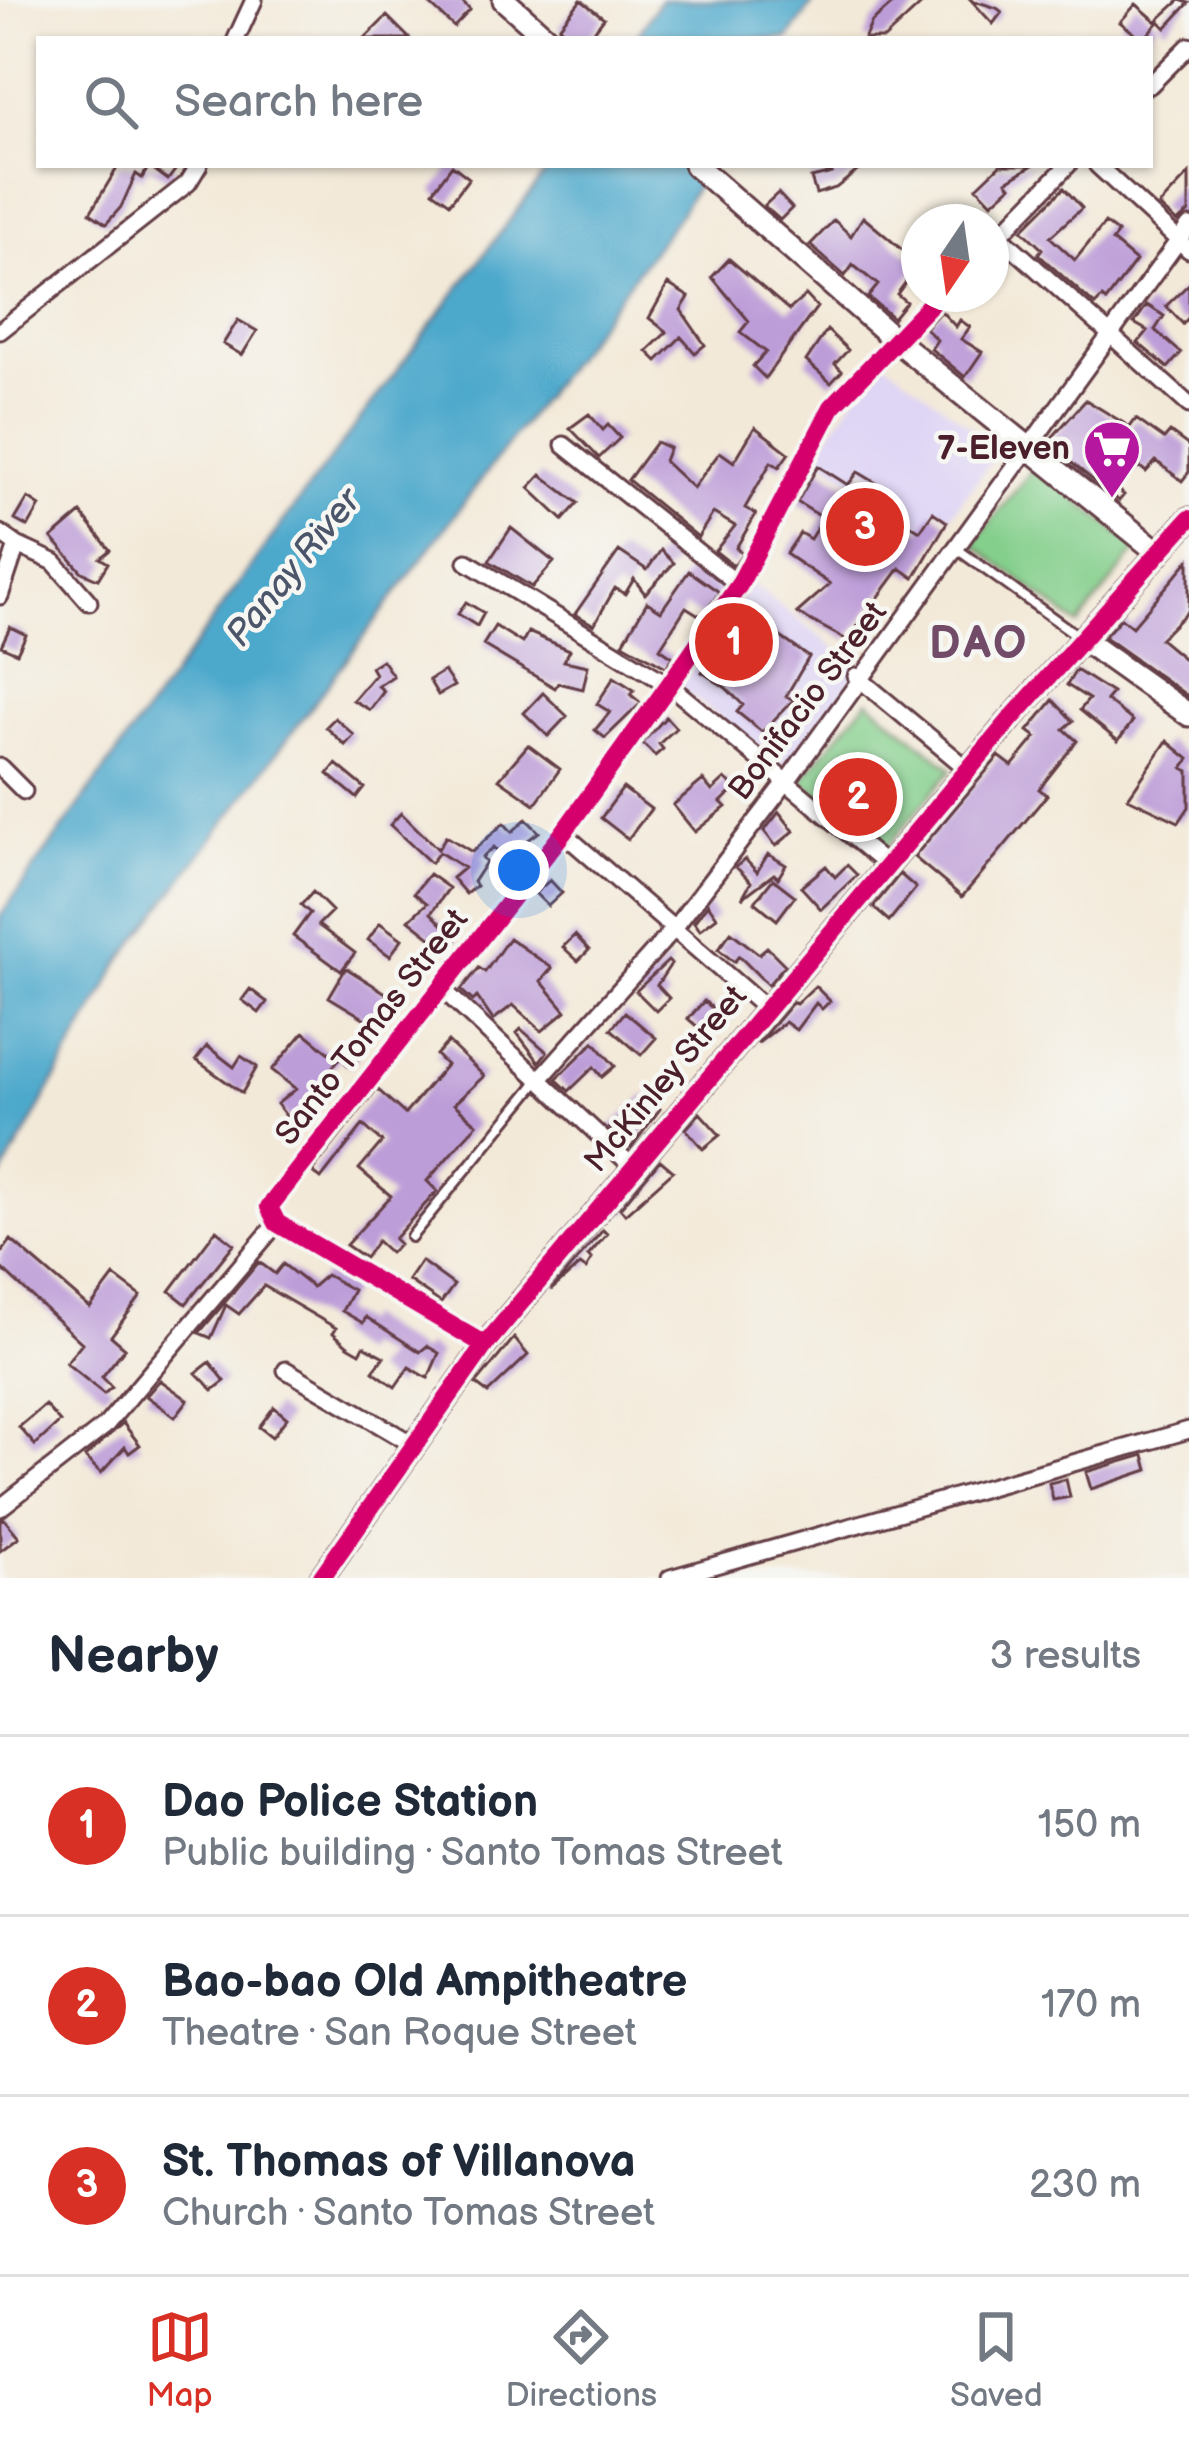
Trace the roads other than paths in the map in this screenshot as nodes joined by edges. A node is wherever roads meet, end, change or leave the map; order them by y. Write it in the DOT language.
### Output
graph roads {
  1 [pos="254,0"];
  2 [pos="504,0"];
  3 [pos="237,36"];
  4 [pos="545,36"];
  5 [pos="1187,52"];
  6 [pos="1153,82"];
  7 [pos="198,168"];
  8 [pos="698,168"];
  9 [pos="1065,168"];
  10 [pos="1101,168"];
  11 [pos="1009,226"];
  12 [pos="1185,238"];
  13 [pos="1009,252"];
  14 [pos="922,312"];
  15 [pos="1,326"];
  16 [pos="1108,334"];
  17 [pos="894,339"];
  18 [pos="1189,405"];
  19 [pos="1030,443"];
  20 [pos="564,445"];
  21 [pos="1189,519"];
  22 [pos="0,532"];
  23 [pos="17,545"];
  24 [pos="957,549"];
  25 [pos="1159,552"];
  26 [pos="467,562"];
  27 [pos="739,585"];
  28 [pos="0,596"];
  29 [pos="89,602"];
  30 [pos="1082,639"];
  31 [pos="858,678"];
  32 [pos="669,685"];
  33 [pos="1189,715"];
  34 [pos="0,767"];
  35 [pos="969,770"];
  36 [pos="787,781"];
  37 [pos="24,791"];
  38 [pos="563,832"];
  39 [pos="889,867"];
  40 [pos="673,931"];
  41 [pos="440,987"];
  42 [pos="765,1008"];
  43 [pos="539,1080"];
  44 [pos="632,1166"];
  45 [pos="272,1218"];
  46 [pos="411,1237"];
  47 [pos="484,1345"];
  48 [pos="286,1370"];
  49 [pos="1189,1430"];
  50 [pos="414,1445"];
  51 [pos="0,1508"];
  52 [pos="321,1578"];
  53 [pos="670,1578"];
  1 -- 3 [label="street"];
  2 -- 4 [label="street"];
  5 -- 6 [label="street"];
  7 -- 15 [label="street"];
  8 -- 17 [label="street"];
  9 -- 11 [label="street"];
  10 -- 12 [label="street"];
  12 -- 16 [label="street, Bonifacio Street"];
  13 -- 16 [label="street"];
  14 -- 17 [label="street, Santo Tomas Street"];
  16 -- 18 [label="street"];
  16 -- 19 [label="street, Bonifacio Street"];
  17 -- 19 [label="street"];
  17 -- 27 [label="street, Santo Tomas Street"];
  19 -- 24 [label="street, Bonifacio Street"];
  19 -- 25 [label="street"];
  20 -- 27 [label="street"];
  21 -- 25 [label="street, McKinley Street"];
  22 -- 23 [label="street"];
  23 -- 28 [label="street"];
  23 -- 29 [label="street"];
  24 -- 30 [label="lane"];
  24 -- 31 [label="street, Bonifacio Street"];
  25 -- 30 [label="street, McKinley Street"];
  26 -- 32 [label="street"];
  27 -- 32 [label="street, Santo Tomas Street"];
  30 -- 33 [label="street"];
  30 -- 35 [label="street, McKinley Street"];
  31 -- 35 [label="street"];
  31 -- 36 [label="street, Bonifacio Street"];
  32 -- 36 [label="street"];
  32 -- 38 [label="street, Santo Tomas Street"];
  34 -- 37 [label="street"];
  35 -- 39 [label="street, McKinley Street"];
  36 -- 39 [label="street"];
  36 -- 40 [label="street, Bonifacio Street"];
  38 -- 40 [label="street"];
  38 -- 41 [label="street, Santo Tomas Street"];
  39 -- 42 [label="street, McKinley Street"];
  40 -- 42 [label="street"];
  40 -- 43 [label="street, Bonifacio Street"];
  41 -- 43 [label="street"];
  41 -- 45 [label="street, Santo Tomas Street"];
  42 -- 44 [label="street, McKinley Street"];
  43 -- 44 [label="street"];
  43 -- 46 [label="lane"];
  44 -- 47 [label="street, McKinley Street"];
  45 -- 47 [label="street"];
  45 -- 51 [label="street, Santo Tomas Street"];
  47 -- 50 [label="street, McKinley Street"];
  48 -- 50 [label="street"];
  49 -- 53 [label="street"];
  50 -- 52 [label="street, McKinley Street"];
}
